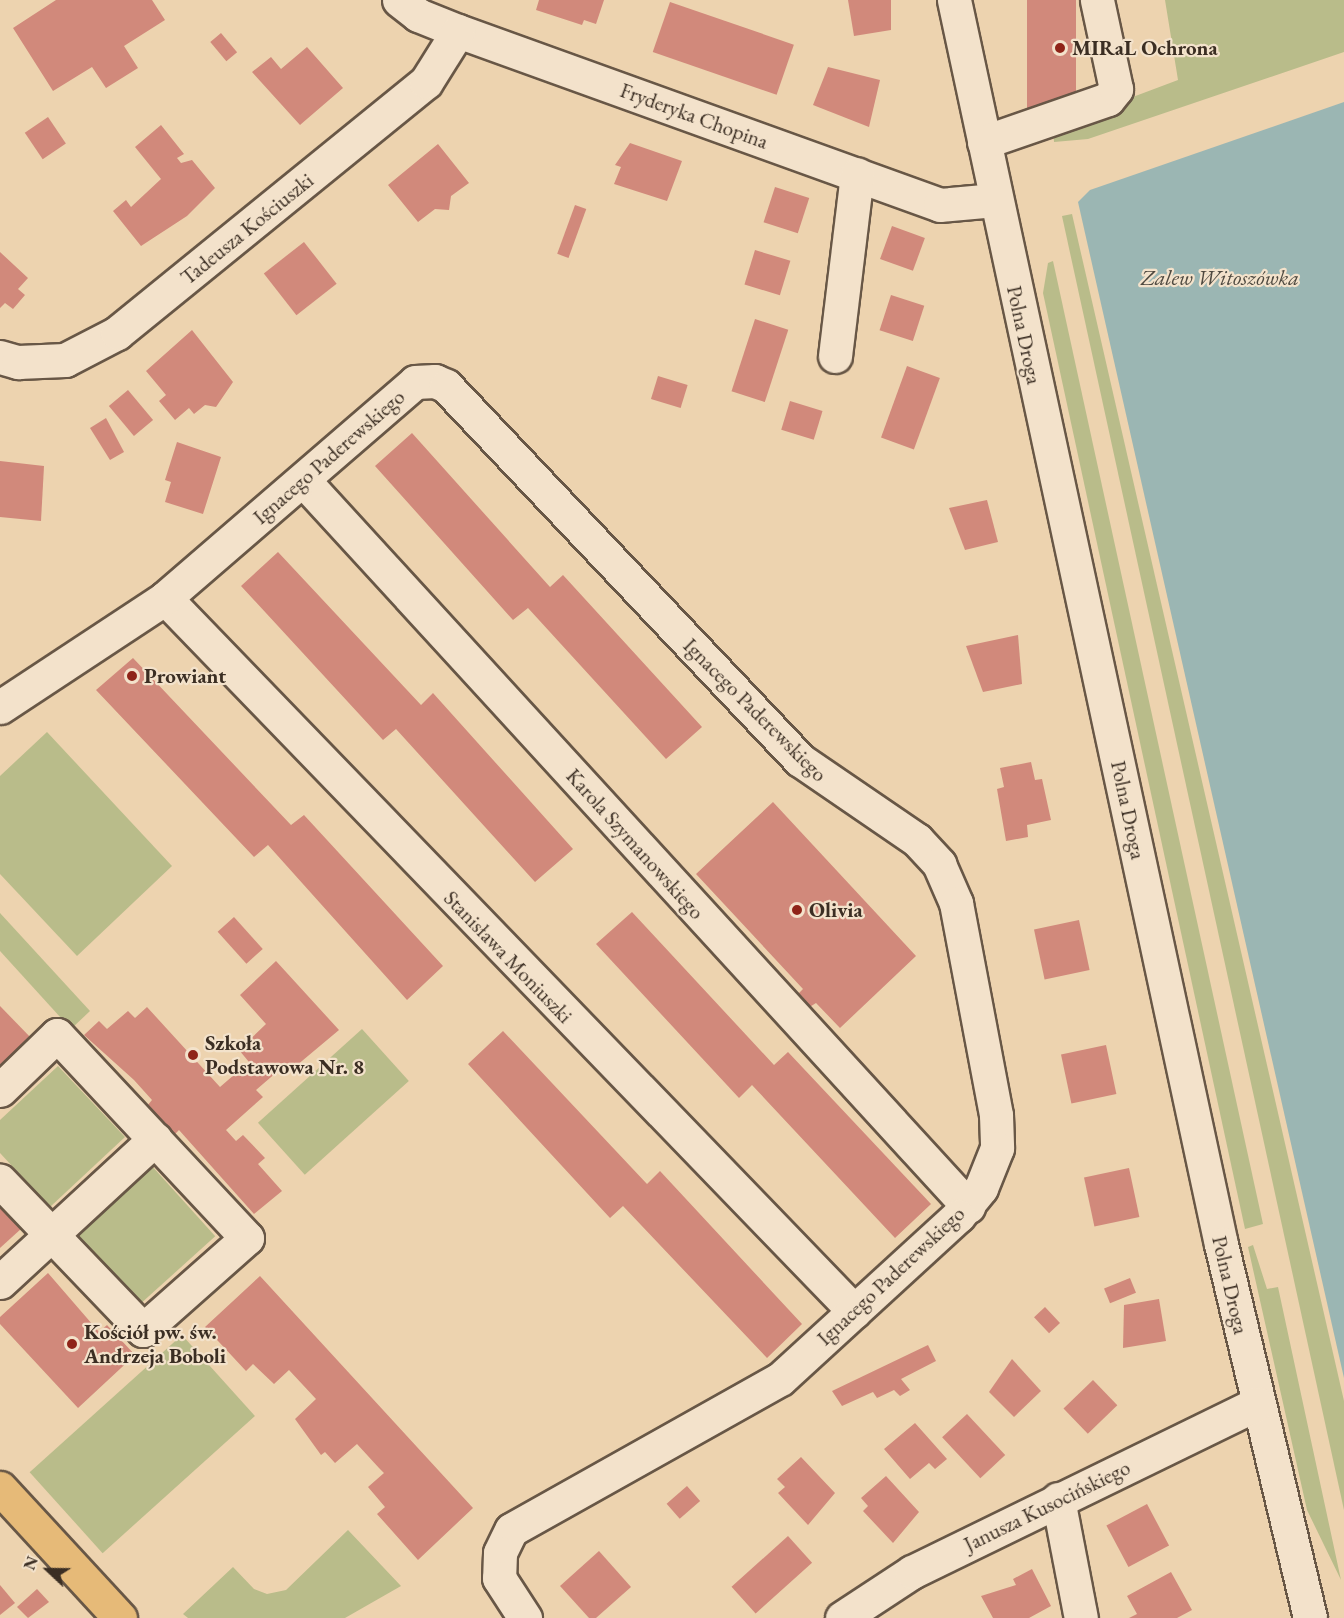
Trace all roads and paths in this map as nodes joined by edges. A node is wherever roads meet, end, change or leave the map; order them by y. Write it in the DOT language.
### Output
graph roads {
  1 [pos="399,0"];
  2 [pos="954,0"];
  3 [pos="1097,0"];
  4 [pos="458,32"];
  5 [pos="984,142"];
  6 [pos="857,174"];
  7 [pos="995,200"];
  8 [pos="835,356"];
  9 [pos="0,357"];
  10 [pos="303,480"];
  11 [pos="165,598"];
  12 [pos="0,707"];
  13 [pos="0,1090"];
  14 [pos="154,1139"];
  15 [pos="0,1181"];
  16 [pos="968,1206"];
  17 [pos="52,1236"];
  18 [pos="0,1282"];
  19 [pos="854,1311"];
  20 [pos="1257,1404"];
  21 [pos="0,1488"];
  22 [pos="1058,1499"];
  23 [pos="120,1618"];
  24 [pos="525,1618"];
  25 [pos="842,1618"];
  26 [pos="1081,1618"];
  27 [pos="1310,1618"];
  1 -- 4 [label="street, Fryderyka Chopina"];
  2 -- 5 [label="street, Polna Droga"];
  3 -- 5 [label="street"];
  4 -- 6 [label="street, Fryderyka Chopina"];
  4 -- 9 [label="street, Tadeusza Kościuszki"];
  5 -- 7 [label="street, Polna Droga"];
  6 -- 7 [label="street, Fryderyka Chopina"];
  6 -- 8 [label="street"];
  7 -- 20 [label="street, Polna Droga"];
  10 -- 11 [label="street, Ignacego Paderewskiego"];
  10 -- 16 [label="street, Karola Szymanowskiego"];
  10 -- 16 [label="street, Ignacego Paderewskiego"];
  11 -- 12 [label="street, Ignacego Paderewskiego"];
  11 -- 19 [label="street, Stanisława Moniuszki"];
  13 -- 14 [label="street"];
  14 -- 17 [label="street"];
  14 -- 17 [label="street"];
  15 -- 17 [label="street"];
  16 -- 19 [label="street, Ignacego Paderewskiego"];
  17 -- 18 [label="street"];
  19 -- 24 [label="street, Ignacego Paderewskiego"];
  20 -- 22 [label="street, Janusza Kusocińskiego"];
  20 -- 27 [label="street, Polna Droga"];
  21 -- 23 [label="main road"];
  22 -- 25 [label="street, Janusza Kusocińskiego"];
  22 -- 26 [label="street"];
}
